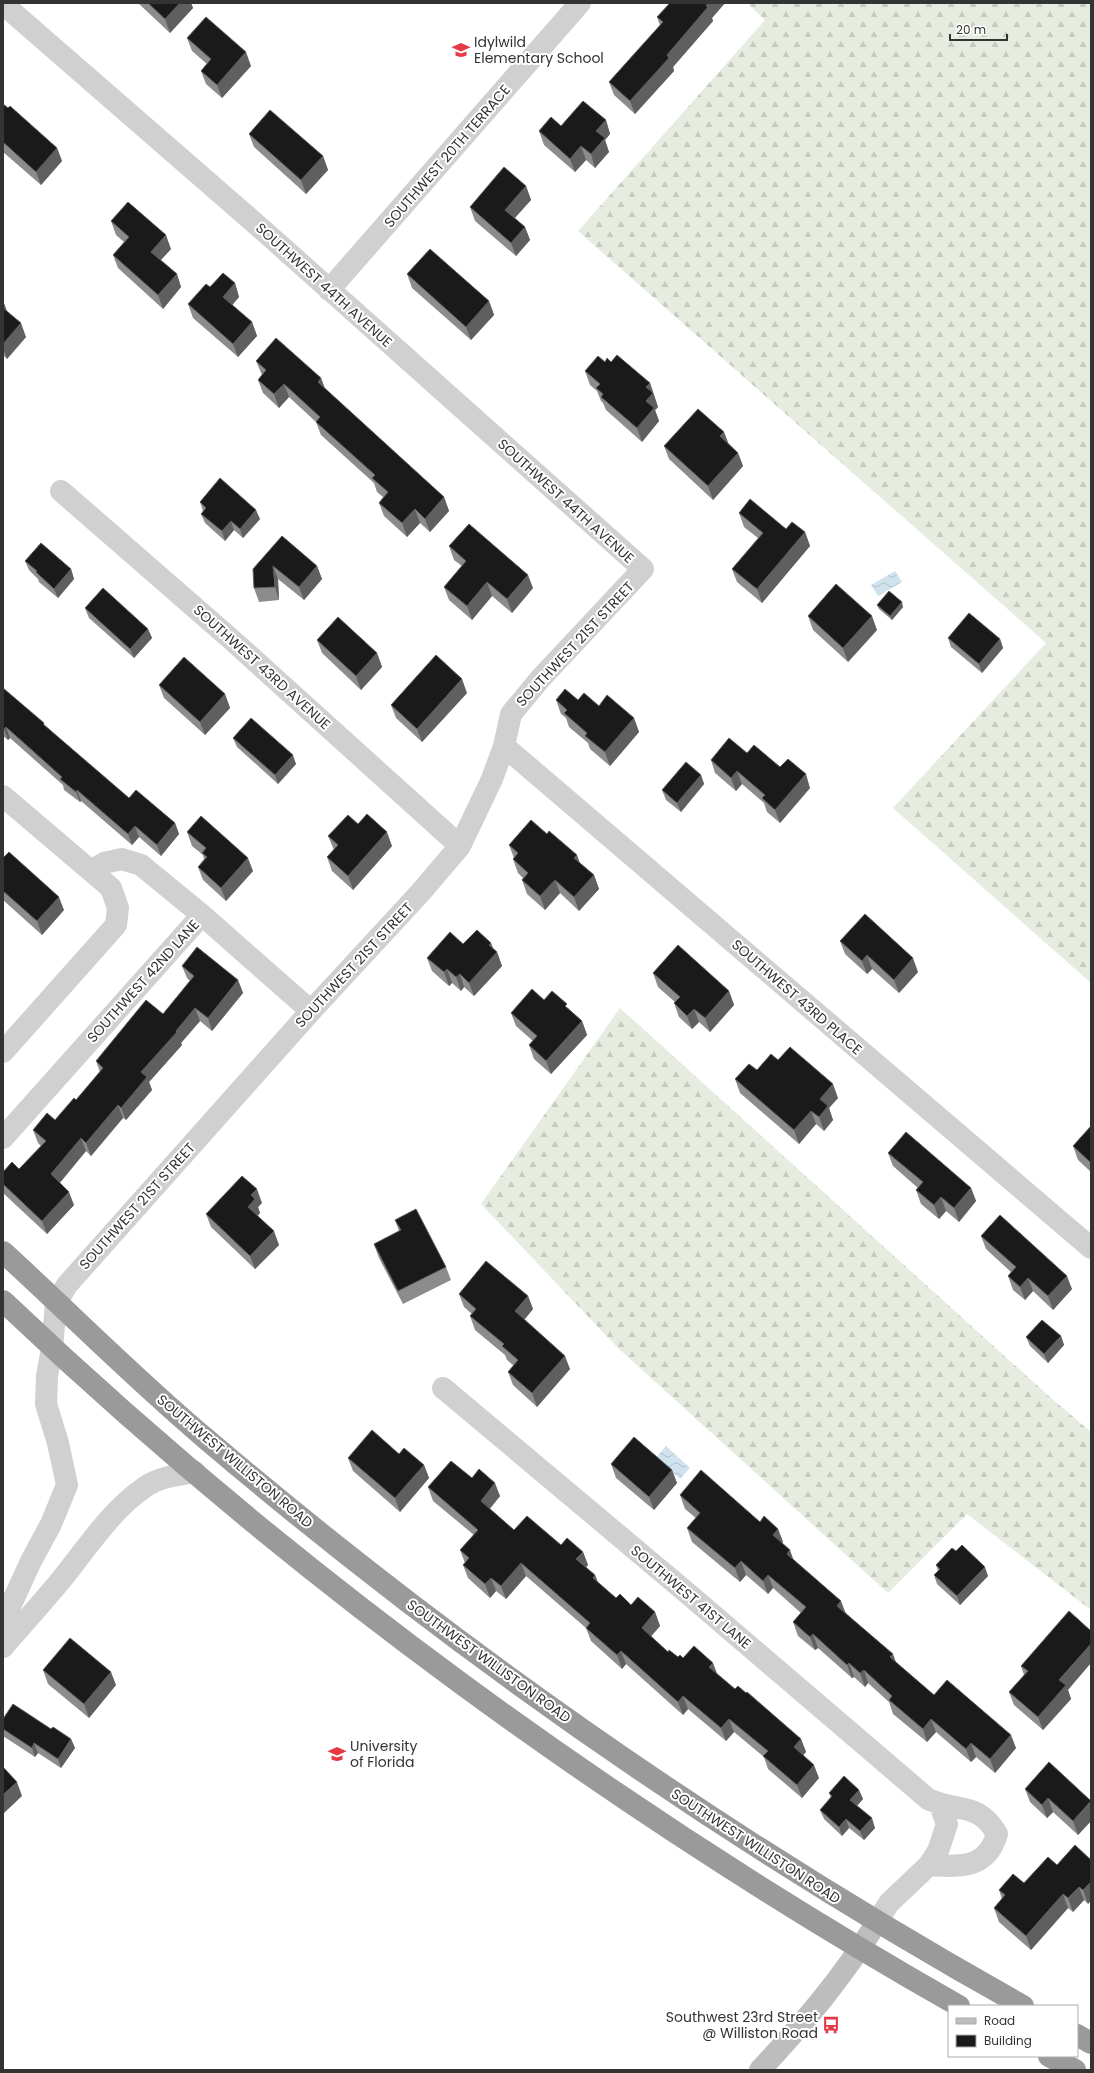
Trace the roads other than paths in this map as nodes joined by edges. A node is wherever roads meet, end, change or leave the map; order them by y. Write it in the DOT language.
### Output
graph roads {
  1 [pos="580,3"];
  2 [pos="3,4"];
  3 [pos="329,290"];
  4 [pos="61,491"];
  5 [pos="643,570"];
  6 [pos="504,746"];
  7 [pos="3,796"];
  8 [pos="460,846"];
  9 [pos="91,872"];
  10 [pos="202,915"];
  11 [pos="311,1011"];
  12 [pos="3,1052"];
  13 [pos="3,1138"];
  14 [pos="1091,1248"];
  15 [pos="3,1252"];
  16 [pos="3,1301"];
  17 [pos="56,1302"];
  18 [pos="52,1348"];
  19 [pos="443,1388"];
  20 [pos="194,1472"];
  21 [pos="3,1622"];
  22 [pos="3,1647"];
  23 [pos="940,1805"];
  24 [pos="929,1865"];
  25 [pos="877,1922"];
  26 [pos="860,1949"];
  27 [pos="957,2005"];
  28 [pos="1022,2005"];
  29 [pos="1078,2036"];
  30 [pos="1091,2043"];
  31 [pos="1051,2057"];
  32 [pos="760,2070"];
  33 [pos="1075,2070"];
  1 -- 3 [label="street, SOUTHWEST 20TH TERRACE"];
  2 -- 3 [label="street, SOUTHWEST 44TH AVENUE"];
  3 -- 5 [label="street, SOUTHWEST 44TH AVENUE"];
  4 -- 8 [label="street, SOUTHWEST 43RD AVENUE"];
  5 -- 6 [label="street, SOUTHWEST 21ST STREET"];
  6 -- 8 [label="street, SOUTHWEST 21ST STREET"];
  6 -- 14 [label="street, SOUTHWEST 43RD PLACE"];
  7 -- 9 [label="street"];
  8 -- 11 [label="street, SOUTHWEST 21ST STREET"];
  9 -- 10 [label="street"];
  9 -- 12 [label="street"];
  10 -- 11 [label="street, SOUTHWEST 42ND LANE"];
  10 -- 13 [label="street, SOUTHWEST 42ND LANE"];
  11 -- 17 [label="street, SOUTHWEST 21ST STREET"];
  15 -- 17 [label="highway, SOUTHWEST WILLISTON ROAD"];
  16 -- 18 [label="highway"];
  17 -- 18 [label="street, SOUTHWEST 21ST STREET"];
  17 -- 25 [label="highway, SOUTHWEST WILLISTON ROAD"];
  18 -- 20 [label="highway"];
  18 -- 21 [label="street, SOUTHWEST 21ST STREET"];
  19 -- 23 [label="street, SOUTHWEST 41ST LANE"];
  20 -- 22 [label="street"];
  20 -- 26 [label="highway"];
  23 -- 24 [label="street"];
  23 -- 24 [label="street"];
  24 -- 25 [label="street"];
  25 -- 26 [label="street"];
  25 -- 28 [label="highway, SOUTHWEST WILLISTON ROAD"];
  26 -- 27 [label="highway"];
  26 -- 32 [label="street"];
  29 -- 30 [label="highway"];
  31 -- 33 [label="highway"];
}
